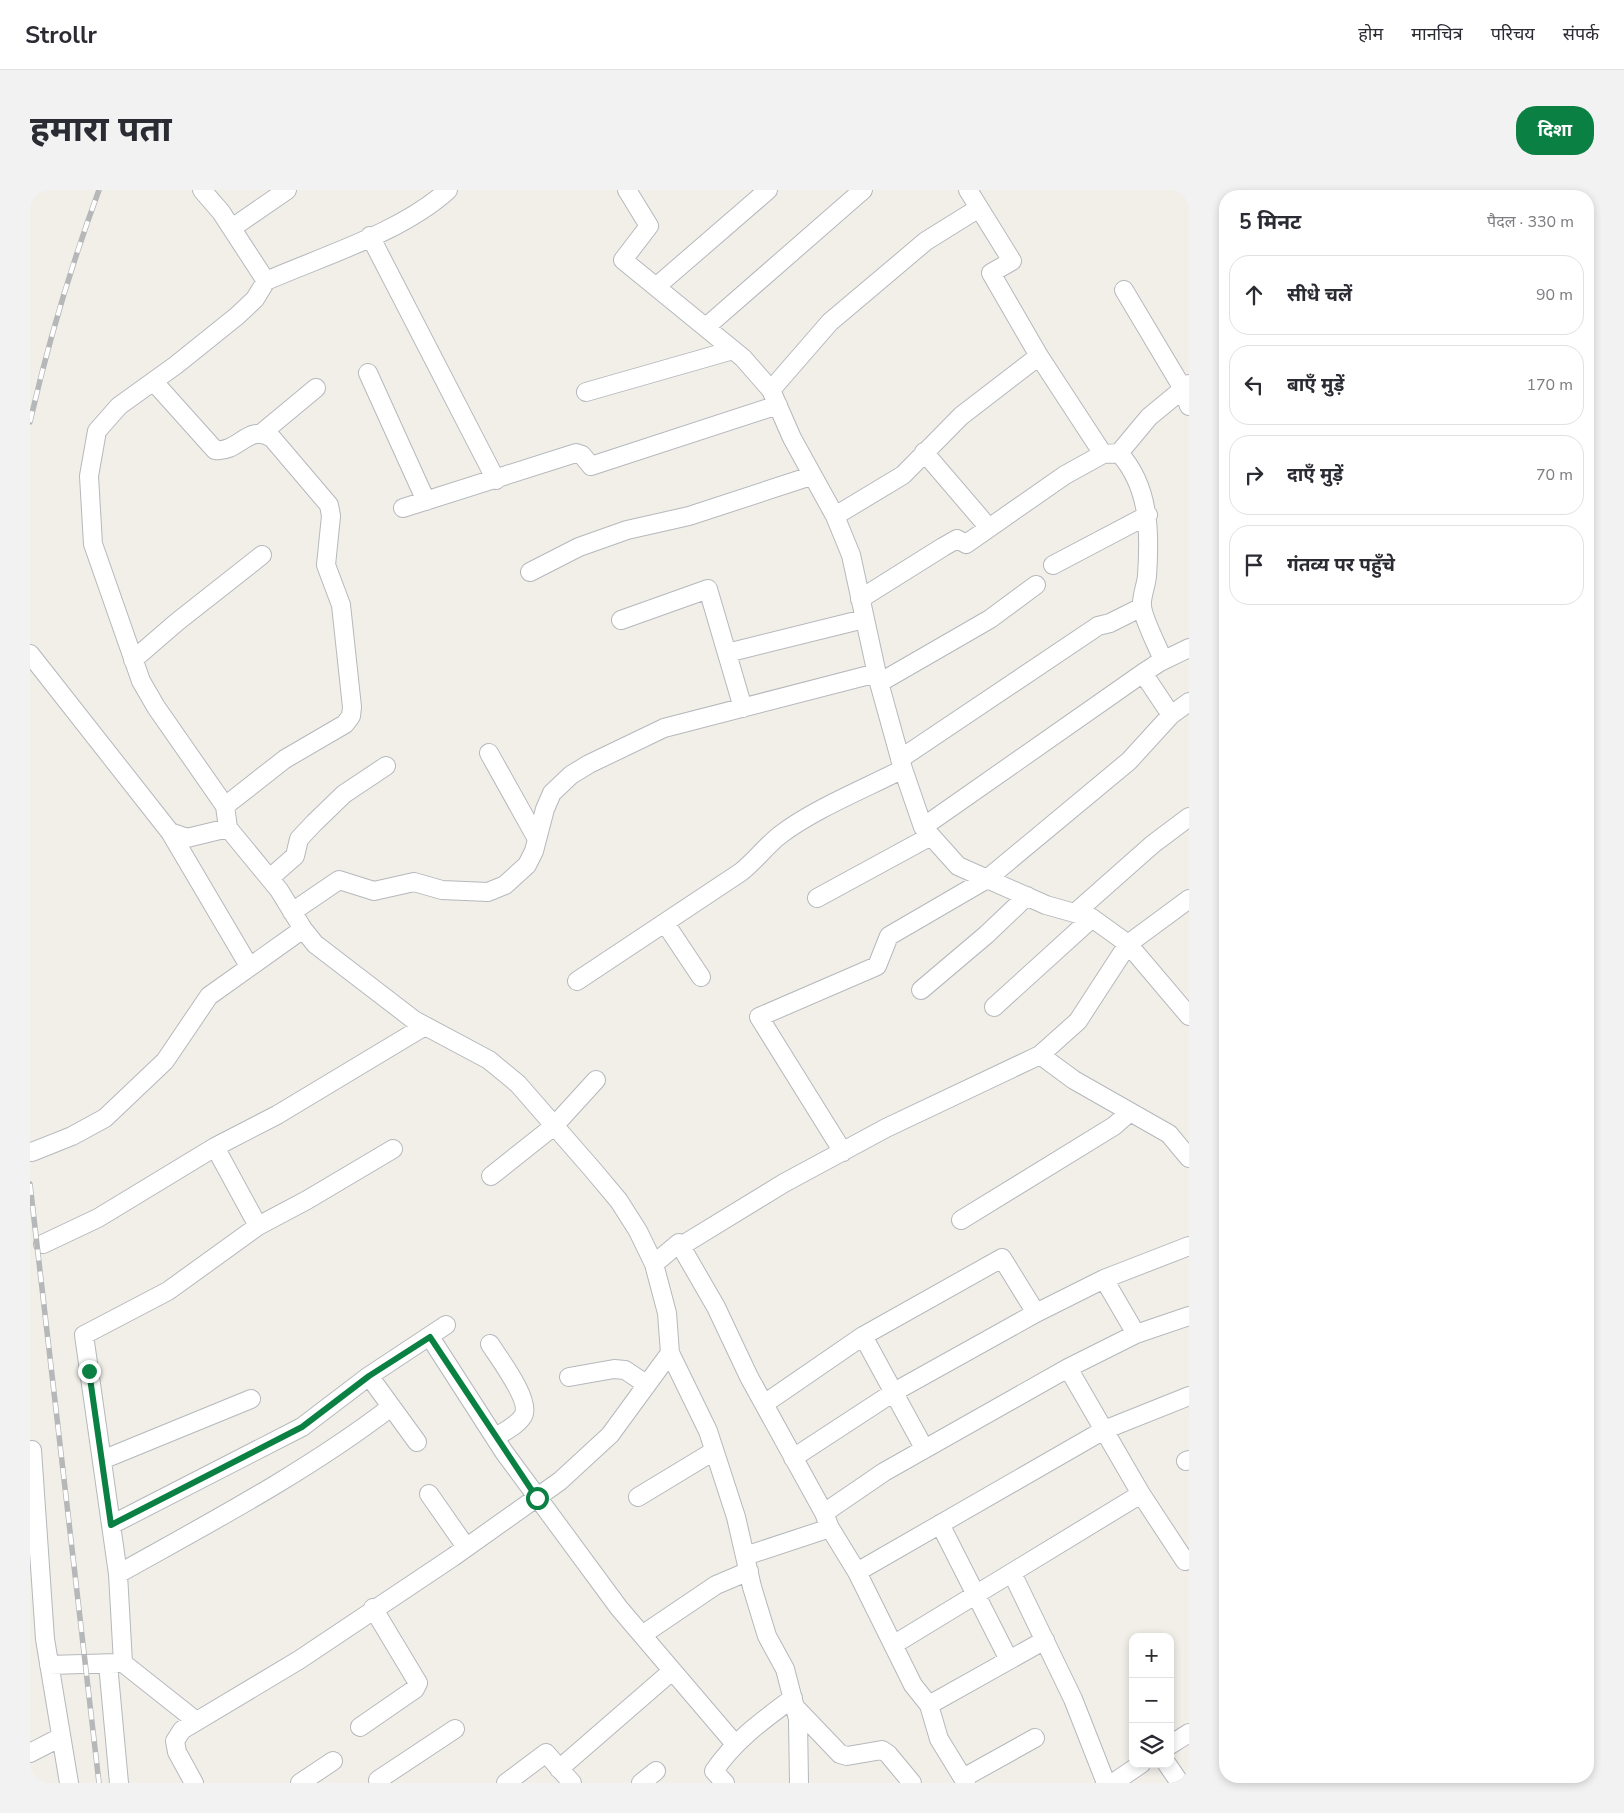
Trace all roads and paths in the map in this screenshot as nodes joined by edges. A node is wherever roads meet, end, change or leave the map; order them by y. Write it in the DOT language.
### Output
graph roads {
  1 [pos="202,190"];
  2 [pos="287,190"];
  3 [pos="448,190"];
  4 [pos="627,190"];
  5 [pos="768,190"];
  6 [pos="863,190"];
  7 [pos="968,190"];
  8 [pos="979,208"];
  9 [pos="232,228"];
  10 [pos="370,236"];
  11 [pos="266,281"];
  12 [pos="656,286"];
  13 [pos="1124,290"];
  14 [pos="706,327"];
  15 [pos="733,350"];
  16 [pos="1039,356"];
  17 [pos="368,373"];
  18 [pos="154,382"];
  19 [pos="1186,387"];
  20 [pos="316,388"];
  21 [pos="586,392"];
  22 [pos="774,397"];
  23 [pos="1189,406"];
  24 [pos="263,432"];
  25 [pos="924,452"];
  26 [pos="1111,454"];
  27 [pos="811,476"];
  28 [pos="496,480"];
  29 [pos="426,501"];
  30 [pos="403,508"];
  31 [pos="1148,515"];
  32 [pos="835,516"];
  33 [pos="989,528"];
  34 [pos="262,555"];
  35 [pos="1053,565"];
  36 [pos="530,572"];
  37 [pos="1036,585"];
  38 [pos="860,599"];
  39 [pos="1142,607"];
  40 [pos="864,619"];
  41 [pos="621,620"];
  42 [pos="1189,648"];
  43 [pos="727,653"];
  44 [pos="30,654"];
  45 [pos="133,660"];
  46 [pos="1150,669"];
  47 [pos="878,678"];
  48 [pos="1189,702"];
  49 [pos="743,708"];
  50 [pos="1171,715"];
  51 [pos="489,753"];
  52 [pos="901,764"];
  53 [pos="386,766"];
  54 [pos="225,806"];
  55 [pos="1189,817"];
  56 [pos="228,828"];
  57 [pos="170,832"];
  58 [pos="927,832"];
  59 [pos="537,839"];
  60 [pos="270,878"];
  61 [pos="987,879"];
  62 [pos="1027,896"];
  63 [pos="817,898"];
  64 [pos="1189,900"];
  65 [pos="292,912"];
  66 [pos="1075,913"];
  67 [pos="1092,918"];
  68 [pos="665,923"];
  69 [pos="303,929"];
  70 [pos="1128,944"];
  71 [pos="249,966"];
  72 [pos="701,978"];
  73 [pos="577,981"];
  74 [pos="921,990"];
  75 [pos="1186,1006"];
  76 [pos="994,1007"];
  77 [pos="426,1026"];
  78 [pos="1040,1055"];
  79 [pos="596,1080"];
  80 [pos="1130,1112"];
  81 [pos="554,1126"];
  82 [pos="216,1147"];
  83 [pos="393,1149"];
  84 [pos="32,1152"];
  85 [pos="843,1152"];
  86 [pos="1189,1158"];
  87 [pos="491,1176"];
  88 [pos="961,1220"];
  89 [pos="258,1226"];
  90 [pos="43,1244"];
  91 [pos="682,1246"];
  92 [pos="1189,1246"];
  93 [pos="654,1264"];
  94 [pos="1104,1279"];
  95 [pos="1036,1313"];
  96 [pos="1189,1316"];
  97 [pos="446,1325"];
  98 [pos="1136,1334"];
  99 [pos="863,1336"];
  100 [pos="430,1337"];
  101 [pos="490,1344"];
  102 [pos="670,1352"];
  103 [pos="1068,1368"];
  104 [pos="369,1376"];
  105 [pos="569,1377"];
  106 [pos="646,1384"];
  107 [pos="894,1392"];
  108 [pos="1189,1396"];
  109 [pos="251,1399"];
  110 [pos="764,1404"];
  111 [pos="391,1407"];
  112 [pos="1104,1430"];
  113 [pos="495,1438"];
  114 [pos="416,1442"];
  115 [pos="924,1448"];
  116 [pos="32,1450"];
  117 [pos="714,1451"];
  118 [pos="793,1458"];
  119 [pos="102,1460"];
  120 [pos="32,1488"];
  121 [pos="429,1494"];
  122 [pos="1141,1494"];
  123 [pos="638,1497"];
  124 [pos="537,1498"];
  125 [pos="826,1520"];
  126 [pos="940,1524"];
  127 [pos="111,1525"];
  128 [pos="466,1548"];
  129 [pos="34,1554"];
  130 [pos="1185,1561"];
  131 [pos="747,1564"];
  132 [pos="857,1572"];
  133 [pos="1012,1573"];
  134 [pos="118,1574"];
  135 [pos="976,1594"];
  136 [pos="373,1608"];
  137 [pos="642,1635"];
  138 [pos="1045,1640"];
  139 [pos="37,1643"];
  140 [pos="893,1644"];
  141 [pos="1010,1660"];
  142 [pos="116,1664"];
  143 [pos="49,1665"];
  144 [pos="672,1671"];
  145 [pos="794,1702"];
  146 [pos="929,1705"];
  147 [pos="195,1720"];
  148 [pos="360,1727"];
  149 [pos="455,1729"];
  150 [pos="1189,1733"];
  151 [pos="61,1737"];
  152 [pos="1035,1738"];
  153 [pos="1174,1742"];
  154 [pos="735,1744"];
  155 [pos="33,1746"];
  156 [pos="333,1761"];
  157 [pos="1135,1768"];
  158 [pos="1170,1768"];
  159 [pos="559,1769"];
  160 [pos="656,1771"];
  161 [pos="964,1780"];
  162 [pos="377,1782"];
  163 [pos="69,1783"];
  164 [pos="119,1783"];
  165 [pos="194,1783"];
  166 [pos="300,1783"];
  167 [pos="506,1783"];
  168 [pos="572,1783"];
  169 [pos="641,1783"];
  170 [pos="724,1783"];
  171 [pos="799,1783"];
  172 [pos="912,1783"];
  173 [pos="1106,1783"];
  174 [pos="1113,1783"];
  175 [pos="1180,1783"];
  1 -- 9 [label="street"];
  2 -- 9 [label="street"];
  3 -- 10 [label="street"];
  4 -- 12 [label="street"];
  5 -- 12 [label="street"];
  6 -- 14 [label="street"];
  7 -- 8 [label="street"];
  8 -- 16 [label="street"];
  8 -- 22 [label="street"];
  9 -- 11 [label="street"];
  10 -- 11 [label="street"];
  10 -- 28 [label="street"];
  11 -- 18 [label="street"];
  12 -- 14 [label="street"];
  13 -- 19 [label="street"];
  14 -- 15 [label="street"];
  15 -- 21 [label="street"];
  15 -- 22 [label="street"];
  16 -- 25 [label="street"];
  16 -- 26 [label="street"];
  17 -- 29 [label="street"];
  18 -- 24 [label="street"];
  18 -- 45 [label="street"];
  19 -- 23 [label="street"];
  19 -- 26 [label="street"];
  20 -- 24 [label="street"];
  22 -- 27 [label="street"];
  22 -- 28 [label="street"];
  24 -- 54 [label="street"];
  25 -- 32 [label="street"];
  25 -- 33 [label="street"];
  26 -- 31 [label="street"];
  26 -- 33 [label="street"];
  27 -- 32 [label="street"];
  27 -- 36 [label="street"];
  28 -- 29 [label="street"];
  29 -- 30 [label="street"];
  31 -- 35 [label="street"];
  31 -- 39 [label="street"];
  32 -- 38 [label="street"];
  33 -- 38 [label="street"];
  34 -- 45 [label="street"];
  37 -- 47 [label="street"];
  38 -- 40 [label="street"];
  39 -- 46 [label="street"];
  39 -- 52 [label="street"];
  40 -- 43 [label="street"];
  40 -- 47 [label="street"];
  41 -- 43 [label="street"];
  42 -- 46 [label="street"];
  43 -- 49 [label="street"];
  44 -- 57 [label="street"];
  45 -- 54 [label="street"];
  46 -- 50 [label="street"];
  46 -- 58 [label="street"];
  47 -- 49 [label="street"];
  47 -- 52 [label="street"];
  48 -- 50 [label="street"];
  49 -- 59 [label="street"];
  50 -- 61 [label="street"];
  51 -- 59 [label="street"];
  52 -- 58 [label="street"];
  52 -- 68 [label="street"];
  53 -- 60 [label="street"];
  54 -- 56 [label="street"];
  55 -- 66 [label="street"];
  56 -- 57 [label="street"];
  56 -- 60 [label="street"];
  57 -- 71 [label="street"];
  58 -- 61 [label="street"];
  58 -- 63 [label="street"];
  59 -- 65 [label="street"];
  60 -- 65 [label="street"];
  61 -- 62 [label="street"];
  61 -- 85 [label="street"];
  62 -- 66 [label="street"];
  62 -- 74 [label="street"];
  64 -- 70 [label="street"];
  65 -- 69 [label="street"];
  66 -- 67 [label="street"];
  67 -- 70 [label="street"];
  67 -- 76 [label="street"];
  68 -- 72 [label="street"];
  68 -- 73 [label="street"];
  69 -- 71 [label="street"];
  69 -- 77 [label="street"];
  70 -- 75 [label="street"];
  70 -- 78 [label="street"];
  71 -- 84 [label="street"];
  77 -- 81 [label="street"];
  77 -- 82 [label="street"];
  78 -- 80 [label="street"];
  78 -- 85 [label="street"];
  79 -- 81 [label="street"];
  80 -- 86 [label="street"];
  80 -- 88 [label="street"];
  81 -- 87 [label="street"];
  81 -- 93 [label="street"];
  82 -- 89 [label="street"];
  82 -- 90 [label="street"];
  83 -- 89 [label="street"];
  85 -- 91 [label="street"];
  89 -- 119 [label="street"];
  91 -- 93 [label="street"];
  91 -- 110 [label="street"];
  92 -- 94 [label="street"];
  93 -- 102 [label="street"];
  94 -- 95 [label="street"];
  94 -- 98 [label="street"];
  95 -- 99 [label="street"];
  95 -- 107 [label="street"];
  96 -- 98 [label="street"];
  97 -- 100 [label="street"];
  98 -- 103 [label="street"];
  99 -- 107 [label="street"];
  99 -- 110 [label="street"];
  100 -- 104 [label="street"];
  100 -- 113 [label="street"];
  101 -- 113 [label="street"];
  102 -- 106 [label="street"];
  102 -- 117 [label="street"];
  103 -- 112 [label="street"];
  103 -- 115 [label="street"];
  104 -- 111 [label="street"];
  104 -- 127 [label="street"];
  105 -- 106 [label="street"];
  106 -- 124 [label="street"];
  107 -- 115 [label="street"];
  107 -- 118 [label="street"];
  108 -- 112 [label="street"];
  109 -- 119 [label="street"];
  110 -- 118 [label="street"];
  111 -- 114 [label="street"];
  111 -- 134 [label="street"];
  112 -- 122 [label="street"];
  112 -- 126 [label="street"];
  113 -- 124 [label="street"];
  115 -- 125 [label="street"];
  116 -- 120 [label="street"];
  117 -- 123 [label="street"];
  117 -- 131 [label="street"];
  118 -- 125 [label="street"];
  119 -- 127 [label="street"];
  120 -- 129 [label="street"];
  121 -- 128 [label="street"];
  122 -- 130 [label="street"];
  122 -- 133 [label="street"];
  124 -- 128 [label="street"];
  124 -- 137 [label="street"];
  125 -- 131 [label="street"];
  125 -- 132 [label="street"];
  126 -- 132 [label="street"];
  126 -- 135 [label="street"];
  127 -- 134 [label="street"];
  128 -- 136 [label="street"];
  129 -- 139 [label="street"];
  131 -- 137 [label="street"];
  131 -- 145 [label="street"];
  132 -- 140 [label="street"];
  133 -- 135 [label="street"];
  133 -- 138 [label="street"];
  134 -- 142 [label="street"];
  135 -- 140 [label="street"];
  135 -- 141 [label="street"];
  136 -- 147 [label="street"];
  136 -- 148 [label="street"];
  137 -- 144 [label="street"];
  138 -- 141 [label="street"];
  138 -- 173 [label="street"];
  139 -- 143 [label="street"];
  140 -- 146 [label="street"];
  141 -- 146 [label="street"];
  142 -- 143 [label="street"];
  142 -- 147 [label="street"];
  142 -- 164 [label="street"];
  143 -- 151 [label="street"];
  144 -- 154 [label="street"];
  144 -- 159 [label="street"];
  145 -- 154 [label="street"];
  145 -- 171 [label="street"];
  145 -- 172 [label="street"];
  146 -- 161 [label="street"];
  147 -- 165 [label="street"];
  149 -- 162 [label="street"];
  150 -- 153 [label="street"];
  151 -- 155 [label="street"];
  151 -- 163 [label="street"];
  152 -- 161 [label="street"];
  154 -- 170 [label="street"];
  156 -- 166 [label="street"];
  157 -- 174 [label="street"];
  158 -- 175 [label="street"];
  159 -- 167 [label="street"];
  159 -- 168 [label="street"];
  160 -- 169 [label="street"];
}
